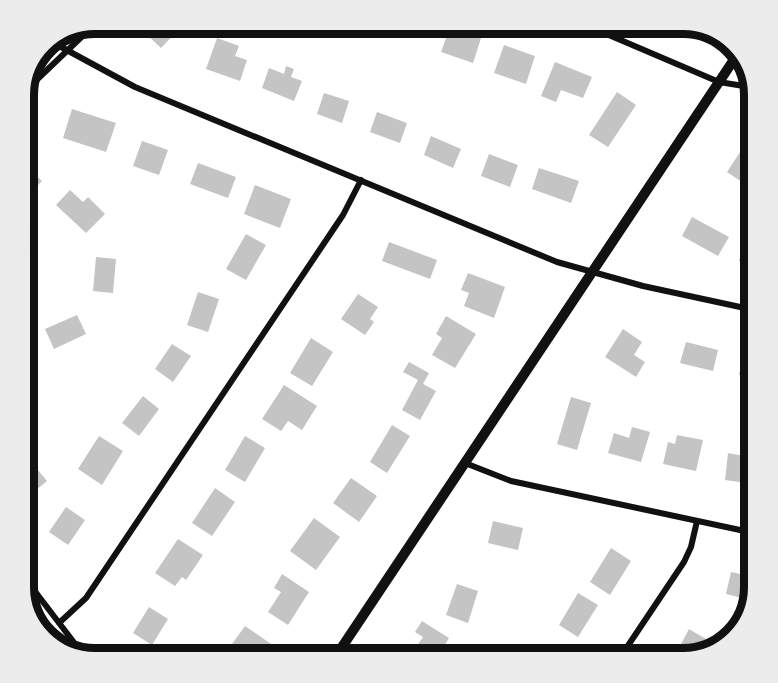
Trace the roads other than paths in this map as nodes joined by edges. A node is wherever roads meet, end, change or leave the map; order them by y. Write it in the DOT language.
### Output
graph roads {
  1 [pos="606,34"];
  2 [pos="82,36"];
  3 [pos="60,47"];
  4 [pos="67,51"];
  5 [pos="733,62"];
  6 [pos="37,79"];
  7 [pos="719,82"];
  8 [pos="742,86"];
  9 [pos="361,180"];
  10 [pos="592,272"];
  11 [pos="743,308"];
  12 [pos="465,463"];
  13 [pos="696,520"];
  14 [pos="744,531"];
  15 [pos="35,592"];
  16 [pos="59,623"];
  17 [pos="76,645"];
  18 [pos="341,648"];
  19 [pos="626,648"];
  1 -- 7 [label="street"];
  2 -- 4 [label="street"];
  3 -- 4 [label="street"];
  4 -- 6 [label="street"];
  4 -- 9 [label="street"];
  5 -- 7 [label="street"];
  7 -- 8 [label="street"];
  7 -- 10 [label="street"];
  9 -- 10 [label="street"];
  9 -- 16 [label="street"];
  10 -- 11 [label="street"];
  10 -- 12 [label="street"];
  12 -- 13 [label="street"];
  12 -- 18 [label="street"];
  13 -- 14 [label="street"];
  13 -- 19 [label="street"];
  15 -- 16 [label="street"];
  16 -- 17 [label="street"];
}
